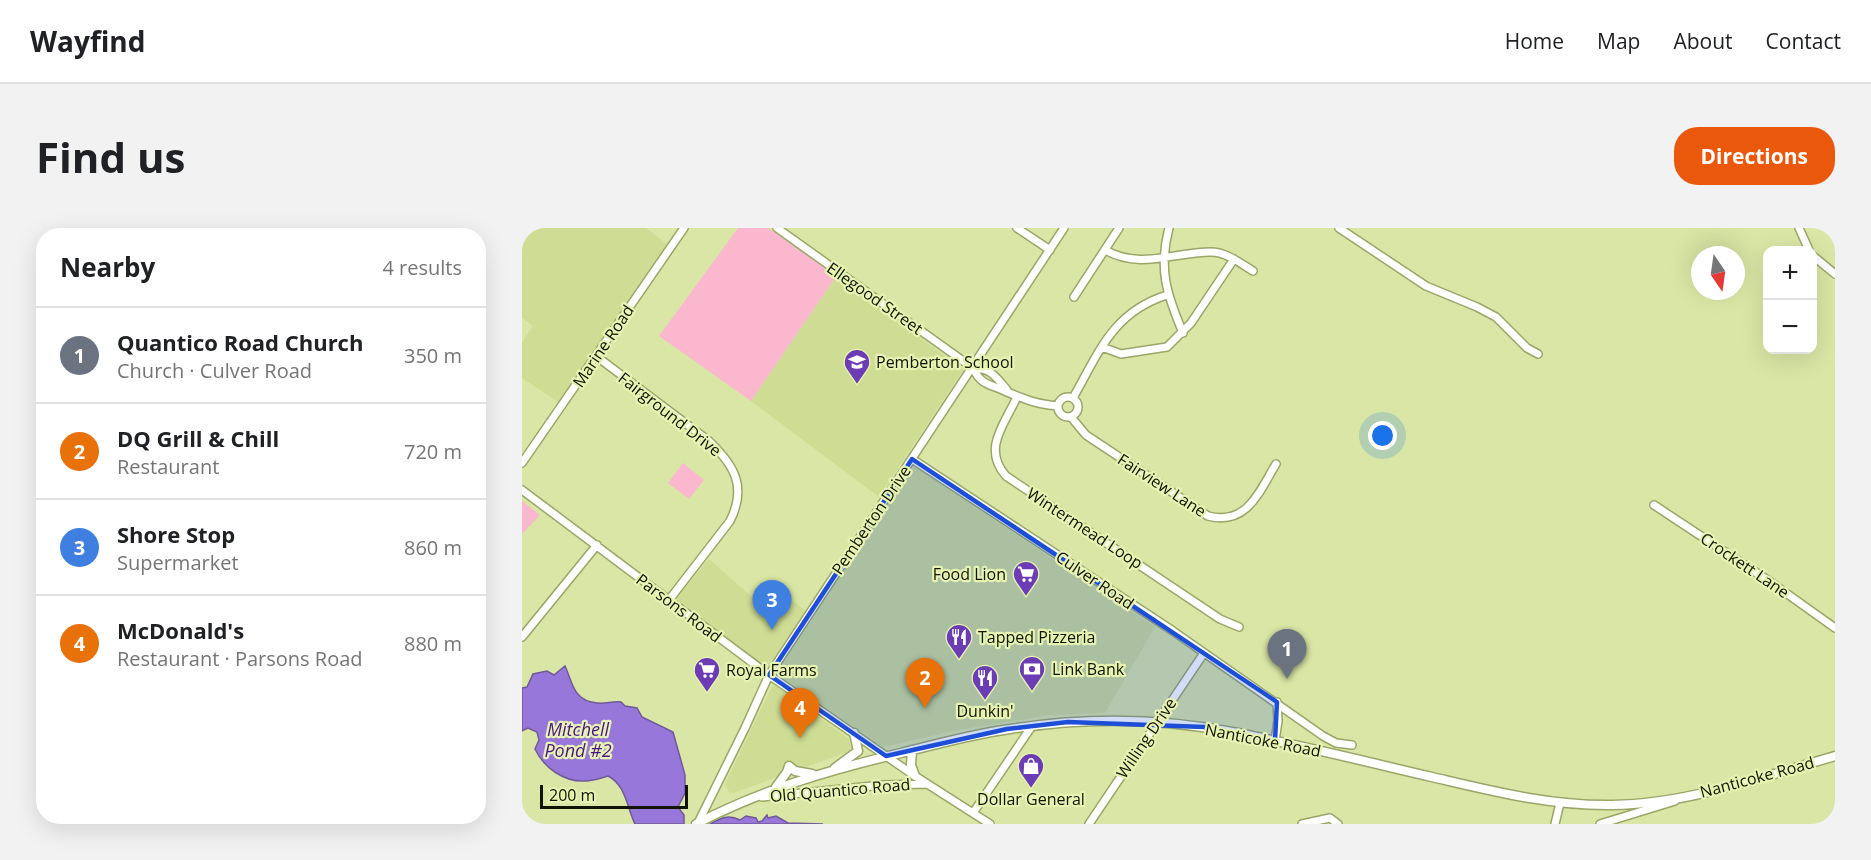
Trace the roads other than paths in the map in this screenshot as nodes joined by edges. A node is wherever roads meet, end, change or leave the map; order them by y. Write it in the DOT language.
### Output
graph roads {
  1 [pos="684,228"];
  2 [pos="777,228"];
  3 [pos="1017,228"];
  4 [pos="1064,228"];
  5 [pos="1119,228"];
  6 [pos="1169,228"];
  7 [pos="1339,228"];
  8 [pos="1799,228"];
  9 [pos="1807,246"];
  10 [pos="1050,250"];
  11 [pos="1105,250"];
  12 [pos="1164,259"];
  13 [pos="1234,259"];
  14 [pos="1817,259"];
  15 [pos="1253,271"];
  16 [pos="1835,274"];
  17 [pos="1167,295"];
  18 [pos="1074,297"];
  19 [pos="1183,333"];
  20 [pos="1102,346"];
  21 [pos="1538,354"];
  22 [pos="596,356"];
  23 [pos="973,368"];
  24 [pos="1009,392"];
  25 [pos="1017,397"];
  26 [pos="1073,398"];
  27 [pos="1058,406"];
  28 [pos="1071,417"];
  29 [pos="912,459"];
  30 [pos="522,463"];
  31 [pos="1276,464"];
  32 [pos="522,490"];
  33 [pos="1654,505"];
  34 [pos="597,545"];
  35 [pos="669,600"];
  36 [pos="1239,627"];
  37 [pos="1835,628"];
  38 [pos="522,637"];
  39 [pos="1204,652"];
  40 [pos="769,675"];
  41 [pos="1277,702"];
  42 [pos="1157,723"];
  43 [pos="1032,726"];
  44 [pos="854,733"];
  45 [pos="1275,741"];
  46 [pos="1352,745"];
  47 [pos="912,750"];
  48 [pos="886,756"];
  49 [pos="1835,756"];
  50 [pos="832,770"];
  51 [pos="819,774"];
  52 [pos="915,776"];
  53 [pos="927,784"];
  54 [pos="771,790"];
  55 [pos="1690,796"];
  56 [pos="750,798"];
  57 [pos="1560,803"];
  58 [pos="974,813"];
  59 [pos="697,823"];
  60 [pos="990,824"];
  61 [pos="1089,824"];
  62 [pos="1302,824"];
  63 [pos="1338,824"];
  64 [pos="1555,824"];
  65 [pos="1599,824"];
  1 -- 22 [label="street, Marine Road"];
  2 -- 23 [label="street, Ellegood Street"];
  3 -- 10 [label="street"];
  4 -- 10 [label="street, Pemberton Drive"];
  5 -- 11 [label="street"];
  6 -- 12 [label="street"];
  7 -- 21 [label="street"];
  8 -- 9 [label="street"];
  10 -- 23 [label="street, Pemberton Drive"];
  11 -- 12 [label="street"];
  11 -- 18 [label="street"];
  12 -- 13 [label="street"];
  12 -- 17 [label="street"];
  13 -- 15 [label="street"];
  13 -- 19 [label="street"];
  14 -- 16 [label="street"];
  17 -- 19 [label="street"];
  17 -- 20 [label="street"];
  19 -- 20 [label="street"];
  20 -- 26 [label="street"];
  22 -- 30 [label="street, Marine Road"];
  22 -- 35 [label="street, Fairground Drive"];
  23 -- 24 [label="street"];
  23 -- 24 [label="street"];
  23 -- 29 [label="street, Pemberton Drive"];
  24 -- 25 [label="street"];
  25 -- 27 [label="street"];
  25 -- 36 [label="street, Wintermead Loop"];
  26 -- 27 [label="street"];
  26 -- 28 [label="street"];
  27 -- 28 [label="street"];
  28 -- 31 [label="street, Fairview Lane"];
  29 -- 39 [label="street, Culver Road"];
  29 -- 40 [label="street, Pemberton Drive"];
  32 -- 34 [label="street, Parsons Road"];
  33 -- 37 [label="street, Crockett Lane"];
  34 -- 35 [label="street, Parsons Road"];
  34 -- 38 [label="street"];
  35 -- 40 [label="street, Parsons Road"];
  39 -- 41 [label="street, Culver Road"];
  39 -- 42 [label="street, Willing Drive"];
  40 -- 44 [label="street, Parsons Road"];
  40 -- 59 [label="street, Pemberton Drive"];
  41 -- 45 [label="street"];
  41 -- 46 [label="street, Culver Road"];
  42 -- 43 [label="main road, Nanticoke Road"];
  42 -- 45 [label="main road, Nanticoke Road"];
  42 -- 61 [label="street, Willing Drive"];
  43 -- 47 [label="main road, Nanticoke Road"];
  43 -- 58 [label="street"];
  44 -- 48 [label="street, Parsons Road"];
  44 -- 50 [label="main road"];
  45 -- 57 [label="main road, Nanticoke Road"];
  47 -- 48 [label="main road, Nanticoke Road"];
  47 -- 52 [label="main road"];
  48 -- 50 [label="main road, Nanticoke Road"];
  48 -- 52 [label="street, Parsons Road"];
  49 -- 55 [label="main road, Nanticoke Road"];
  50 -- 51 [label="main road, Nanticoke Road"];
  51 -- 54 [label="main road, Nanticoke Road"];
  51 -- 54 [label="main road"];
  52 -- 53 [label="street, Parsons Road"];
  53 -- 56 [label="street, Old Quantico Road"];
  53 -- 58 [label="street, Old Quantico Road"];
  54 -- 56 [label="main road, Nanticoke Road"];
  55 -- 57 [label="main road, Nanticoke Road"];
  55 -- 65 [label="street"];
  56 -- 59 [label="main road, Nanticoke Road"];
  57 -- 64 [label="street"];
  58 -- 60 [label="street, Old Quantico Road"];
  62 -- 63 [label="street"];
}
